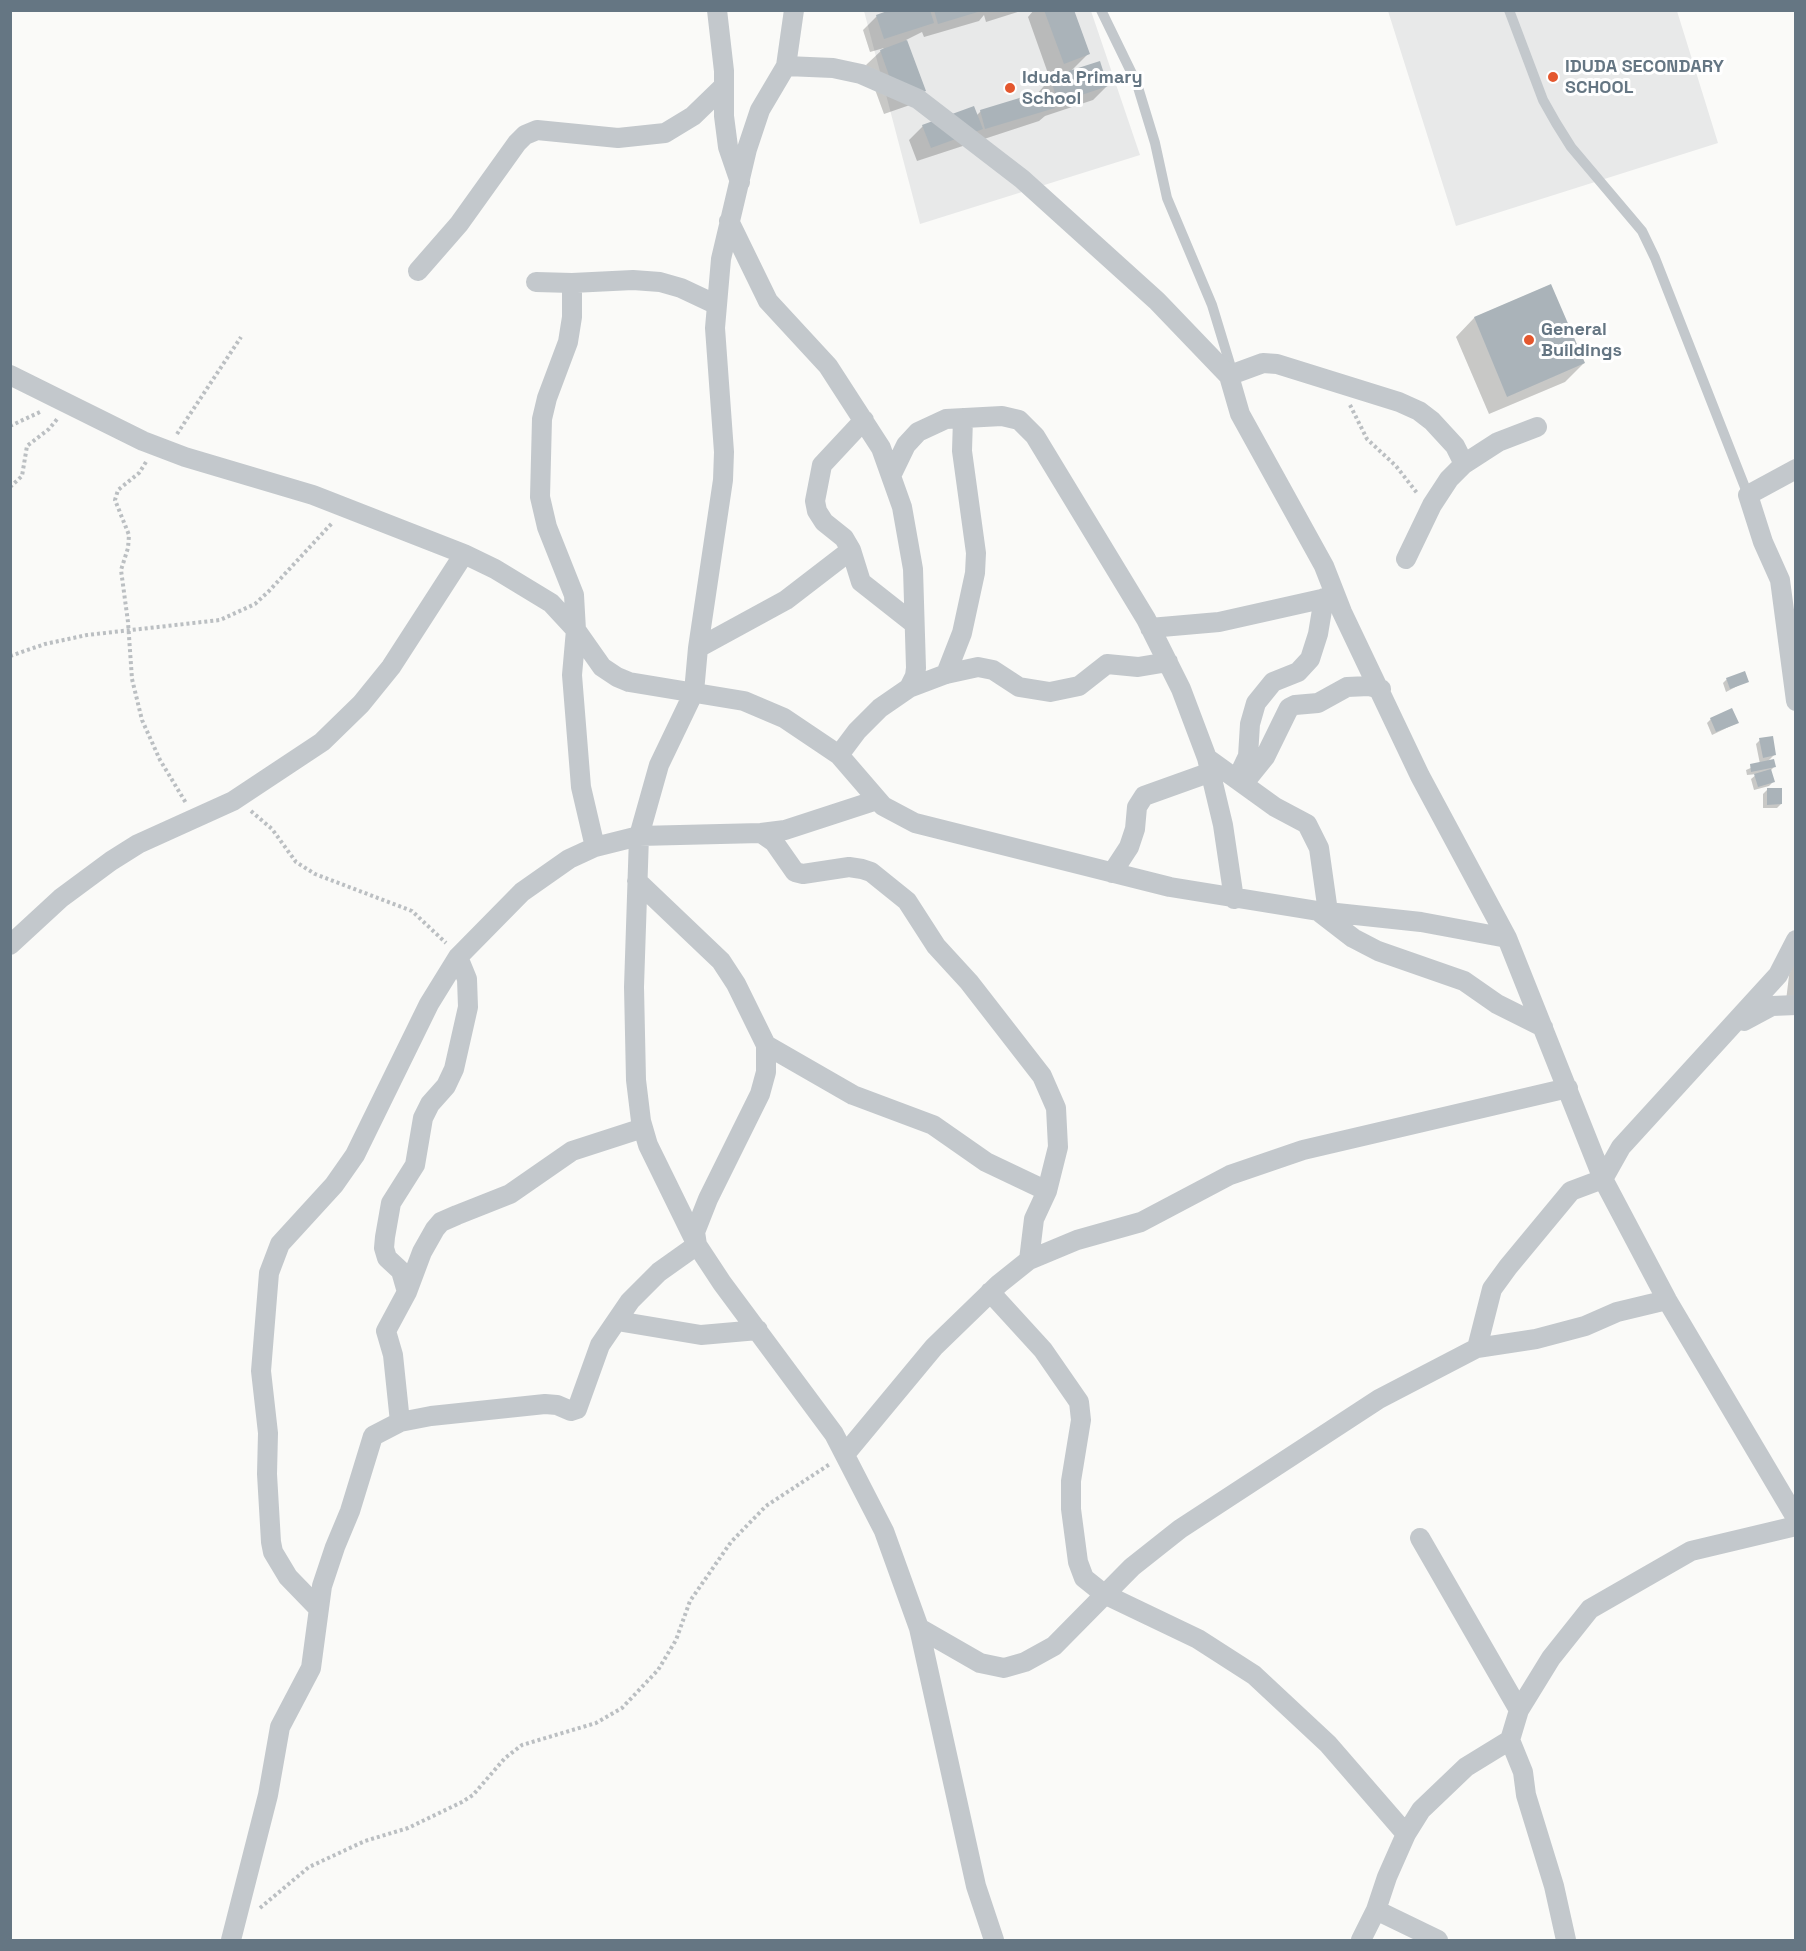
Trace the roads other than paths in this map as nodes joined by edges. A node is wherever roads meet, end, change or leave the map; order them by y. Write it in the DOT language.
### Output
graph roads {
  1 [pos="717,10"];
  2 [pos="794,10"];
  3 [pos="1101,10"];
  4 [pos="1509,10"];
  5 [pos="786,66"];
  6 [pos="724,86"];
  7 [pos="741,183"];
  8 [pos="729,221"];
  9 [pos="418,271"];
  10 [pos="536,282"];
  11 [pos="572,283"];
  12 [pos="715,304"];
  13 [pos="1233,374"];
  14 [pos="10,375"];
  15 [pos="963,417"];
  16 [pos="864,420"];
  17 [pos="1537,428"];
  18 [pos="1464,464"];
  19 [pos="1796,469"];
  20 [pos="891,476"];
  21 [pos="1748,495"];
  22 [pos="851,550"];
  23 [pos="464,554"];
  24 [pos="1406,559"];
  25 [pos="1780,580"];
  26 [pos="1330,597"];
  27 [pos="1796,617"];
  28 [pos="913,623"];
  29 [pos="1150,628"];
  30 [pos="576,630"];
  31 [pos="698,648"];
  32 [pos="1168,662"];
  33 [pos="946,674"];
  34 [pos="909,688"];
  35 [pos="1381,689"];
  36 [pos="694,692"];
  37 [pos="1796,701"];
  38 [pos="839,755"];
  39 [pos="1209,765"];
  40 [pos="1240,781"];
  41 [pos="877,800"];
  42 [pos="760,833"];
  43 [pos="639,836"];
  44 [pos="595,847"];
  45 [pos="1112,873"];
  46 [pos="637,881"];
  47 [pos="1234,899"];
  48 [pos="1323,911"];
  49 [pos="1507,938"];
  50 [pos="1796,940"];
  51 [pos="10,945"];
  52 [pos="458,957"];
  53 [pos="1796,1005"];
  54 [pos="1733,1026"];
  55 [pos="1543,1027"];
  56 [pos="766,1045"];
  57 [pos="1568,1088"];
  58 [pos="643,1128"];
  59 [pos="1603,1179"];
  60 [pos="1047,1191"];
  61 [pos="697,1245"];
  62 [pos="1029,1260"];
  63 [pos="407,1292"];
  64 [pos="990,1292"];
  65 [pos="1667,1300"];
  66 [pos="618,1321"];
  67 [pos="758,1330"];
  68 [pos="1477,1348"];
  69 [pos="400,1422"];
  70 [pos="846,1453"];
  71 [pos="1796,1518"];
  72 [pos="1796,1526"];
  73 [pos="1419,1538"];
  74 [pos="1104,1594"];
  75 [pos="319,1609"];
  76 [pos="919,1628"];
  77 [pos="1520,1710"];
  78 [pos="1510,1740"];
  79 [pos="1406,1834"];
  80 [pos="1376,1910"];
  81 [pos="231,1941"];
  82 [pos="994,1941"];
  83 [pos="1361,1941"];
  84 [pos="1438,1941"];
  85 [pos="1566,1941"];
  1 -- 6 [label="street"];
  2 -- 5 [label="street"];
  3 -- 13 [label="lane"];
  4 -- 21 [label="lane"];
  5 -- 7 [label="street"];
  5 -- 26 [label="street"];
  6 -- 7 [label="street"];
  6 -- 9 [label="street"];
  7 -- 8 [label="street"];
  8 -- 12 [label="street"];
  8 -- 16 [label="street"];
  10 -- 11 [label="street"];
  11 -- 12 [label="street"];
  11 -- 30 [label="street"];
  12 -- 31 [label="street"];
  13 -- 18 [label="street"];
  14 -- 23 [label="street"];
  15 -- 20 [label="street"];
  15 -- 29 [label="street"];
  15 -- 33 [label="street"];
  16 -- 20 [label="street"];
  16 -- 22 [label="street"];
  17 -- 18 [label="street"];
  18 -- 24 [label="street"];
  19 -- 21 [label="street"];
  20 -- 28 [label="street"];
  21 -- 25 [label="street"];
  22 -- 28 [label="street"];
  22 -- 31 [label="street"];
  23 -- 30 [label="street"];
  23 -- 51 [label="street"];
  25 -- 27 [label="street"];
  25 -- 37 [label="street"];
  26 -- 29 [label="street"];
  26 -- 35 [label="street"];
  26 -- 40 [label="street"];
  28 -- 34 [label="street"];
  29 -- 32 [label="street"];
  30 -- 36 [label="street"];
  30 -- 44 [label="street"];
  31 -- 36 [label="street"];
  32 -- 33 [label="street"];
  32 -- 39 [label="street"];
  33 -- 34 [label="street"];
  34 -- 38 [label="street"];
  35 -- 40 [label="street"];
  35 -- 49 [label="street"];
  36 -- 38 [label="street"];
  36 -- 43 [label="street"];
  38 -- 41 [label="street"];
  39 -- 40 [label="street"];
  39 -- 45 [label="street"];
  39 -- 47 [label="street"];
  40 -- 48 [label="street"];
  41 -- 42 [label="street"];
  41 -- 45 [label="street"];
  42 -- 43 [label="street"];
  42 -- 60 [label="street"];
  43 -- 44 [label="street"];
  43 -- 46 [label="street"];
  44 -- 52 [label="street"];
  45 -- 47 [label="street"];
  46 -- 56 [label="street"];
  46 -- 58 [label="street"];
  47 -- 48 [label="street"];
  48 -- 49 [label="street"];
  48 -- 55 [label="street"];
  49 -- 55 [label="street"];
  50 -- 54 [label="street"];
  52 -- 63 [label="street"];
  52 -- 75 [label="street"];
  53 -- 54 [label="street"];
  54 -- 59 [label="street"];
  55 -- 57 [label="street"];
  56 -- 60 [label="street"];
  56 -- 61 [label="street"];
  57 -- 59 [label="street"];
  57 -- 62 [label="street"];
  58 -- 61 [label="street"];
  58 -- 63 [label="street"];
  59 -- 65 [label="street"];
  59 -- 68 [label="street"];
  60 -- 62 [label="street"];
  61 -- 66 [label="street"];
  61 -- 67 [label="street"];
  62 -- 64 [label="street"];
  63 -- 69 [label="street"];
  64 -- 70 [label="street"];
  64 -- 74 [label="street"];
  65 -- 68 [label="street"];
  65 -- 71 [label="street"];
  66 -- 67 [label="street"];
  66 -- 69 [label="street"];
  67 -- 70 [label="street"];
  68 -- 74 [label="street"];
  69 -- 75 [label="street"];
  70 -- 76 [label="street"];
  72 -- 77 [label="street"];
  73 -- 77 [label="street"];
  74 -- 76 [label="street"];
  74 -- 79 [label="street"];
  75 -- 81 [label="street"];
  76 -- 82 [label="street"];
  77 -- 78 [label="street"];
  78 -- 79 [label="street"];
  78 -- 85 [label="street"];
  79 -- 80 [label="street"];
  80 -- 83 [label="street"];
  80 -- 84 [label="street"];
}
